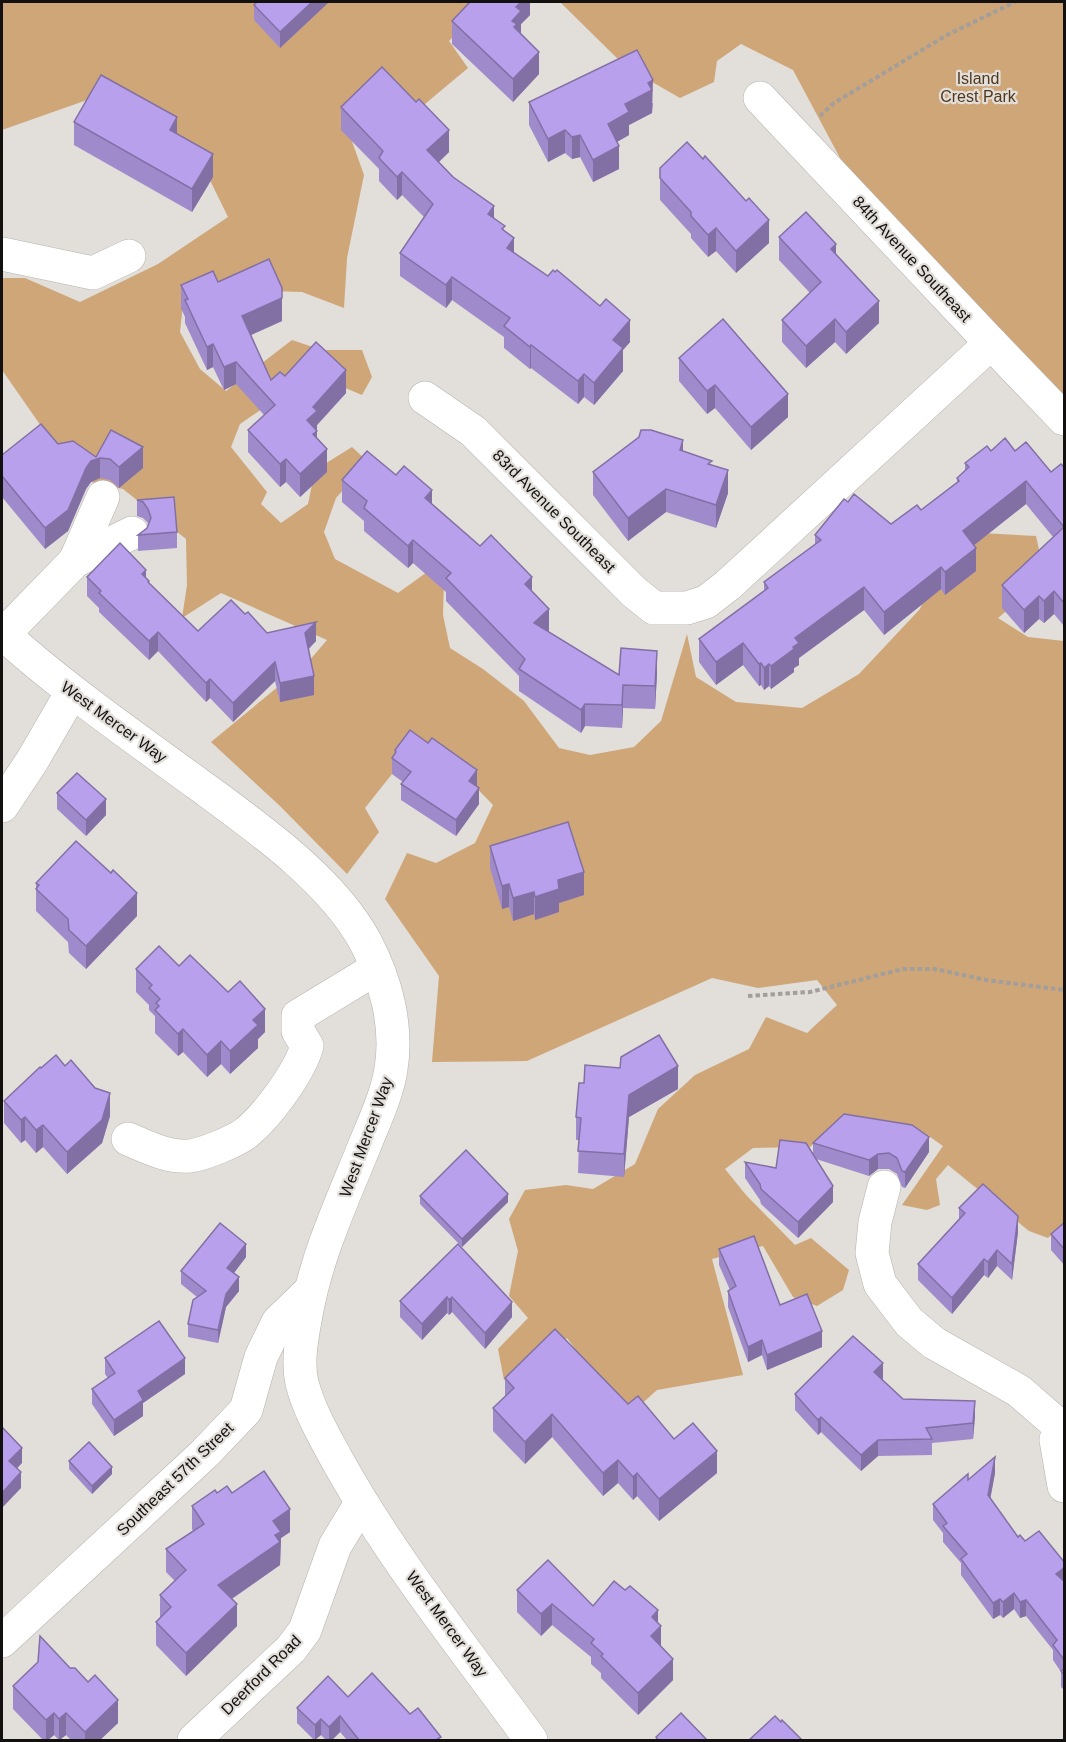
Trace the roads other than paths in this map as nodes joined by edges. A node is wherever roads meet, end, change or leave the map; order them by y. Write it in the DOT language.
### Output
graph roads {
  1 [pos="760,99"];
  2 [pos="2,254"];
  3 [pos="129,256"];
  4 [pos="991,343"];
  5 [pos="424,398"];
  6 [pos="1065,418"];
  7 [pos="103,497"];
  8 [pos="132,534"];
  9 [pos="75,561"];
  10 [pos="2,634"];
  11 [pos="72,692"];
  12 [pos="2,806"];
  13 [pos="377,969"];
  14 [pos="128,1139"];
  15 [pos="884,1187"];
  16 [pos="310,1291"];
  17 [pos="1062,1434"];
  18 [pos="1065,1486"];
  19 [pos="361,1503"];
  20 [pos="2,1641"];
  21 [pos="194,1740"];
  22 [pos="531,1740"];
  1 -- 4 [label="street, 84th Avenue Southeast"];
  2 -- 3 [label="street"];
  4 -- 5 [label="street, 83rd Avenue Southeast"];
  4 -- 6 [label="street, 84th Avenue Southeast"];
  7 -- 9 [label="street"];
  8 -- 9 [label="street"];
  9 -- 10 [label="street"];
  10 -- 11 [label="street, West Mercer Way"];
  11 -- 12 [label="street"];
  11 -- 13 [label="street, West Mercer Way"];
  13 -- 14 [label="street"];
  13 -- 16 [label="street, West Mercer Way"];
  15 -- 17 [label="street"];
  16 -- 19 [label="street, West Mercer Way"];
  16 -- 20 [label="street, Southeast 57th Street"];
  17 -- 18 [label="street"];
  19 -- 21 [label="street, Deerford Road"];
  19 -- 22 [label="street, West Mercer Way"];
}
